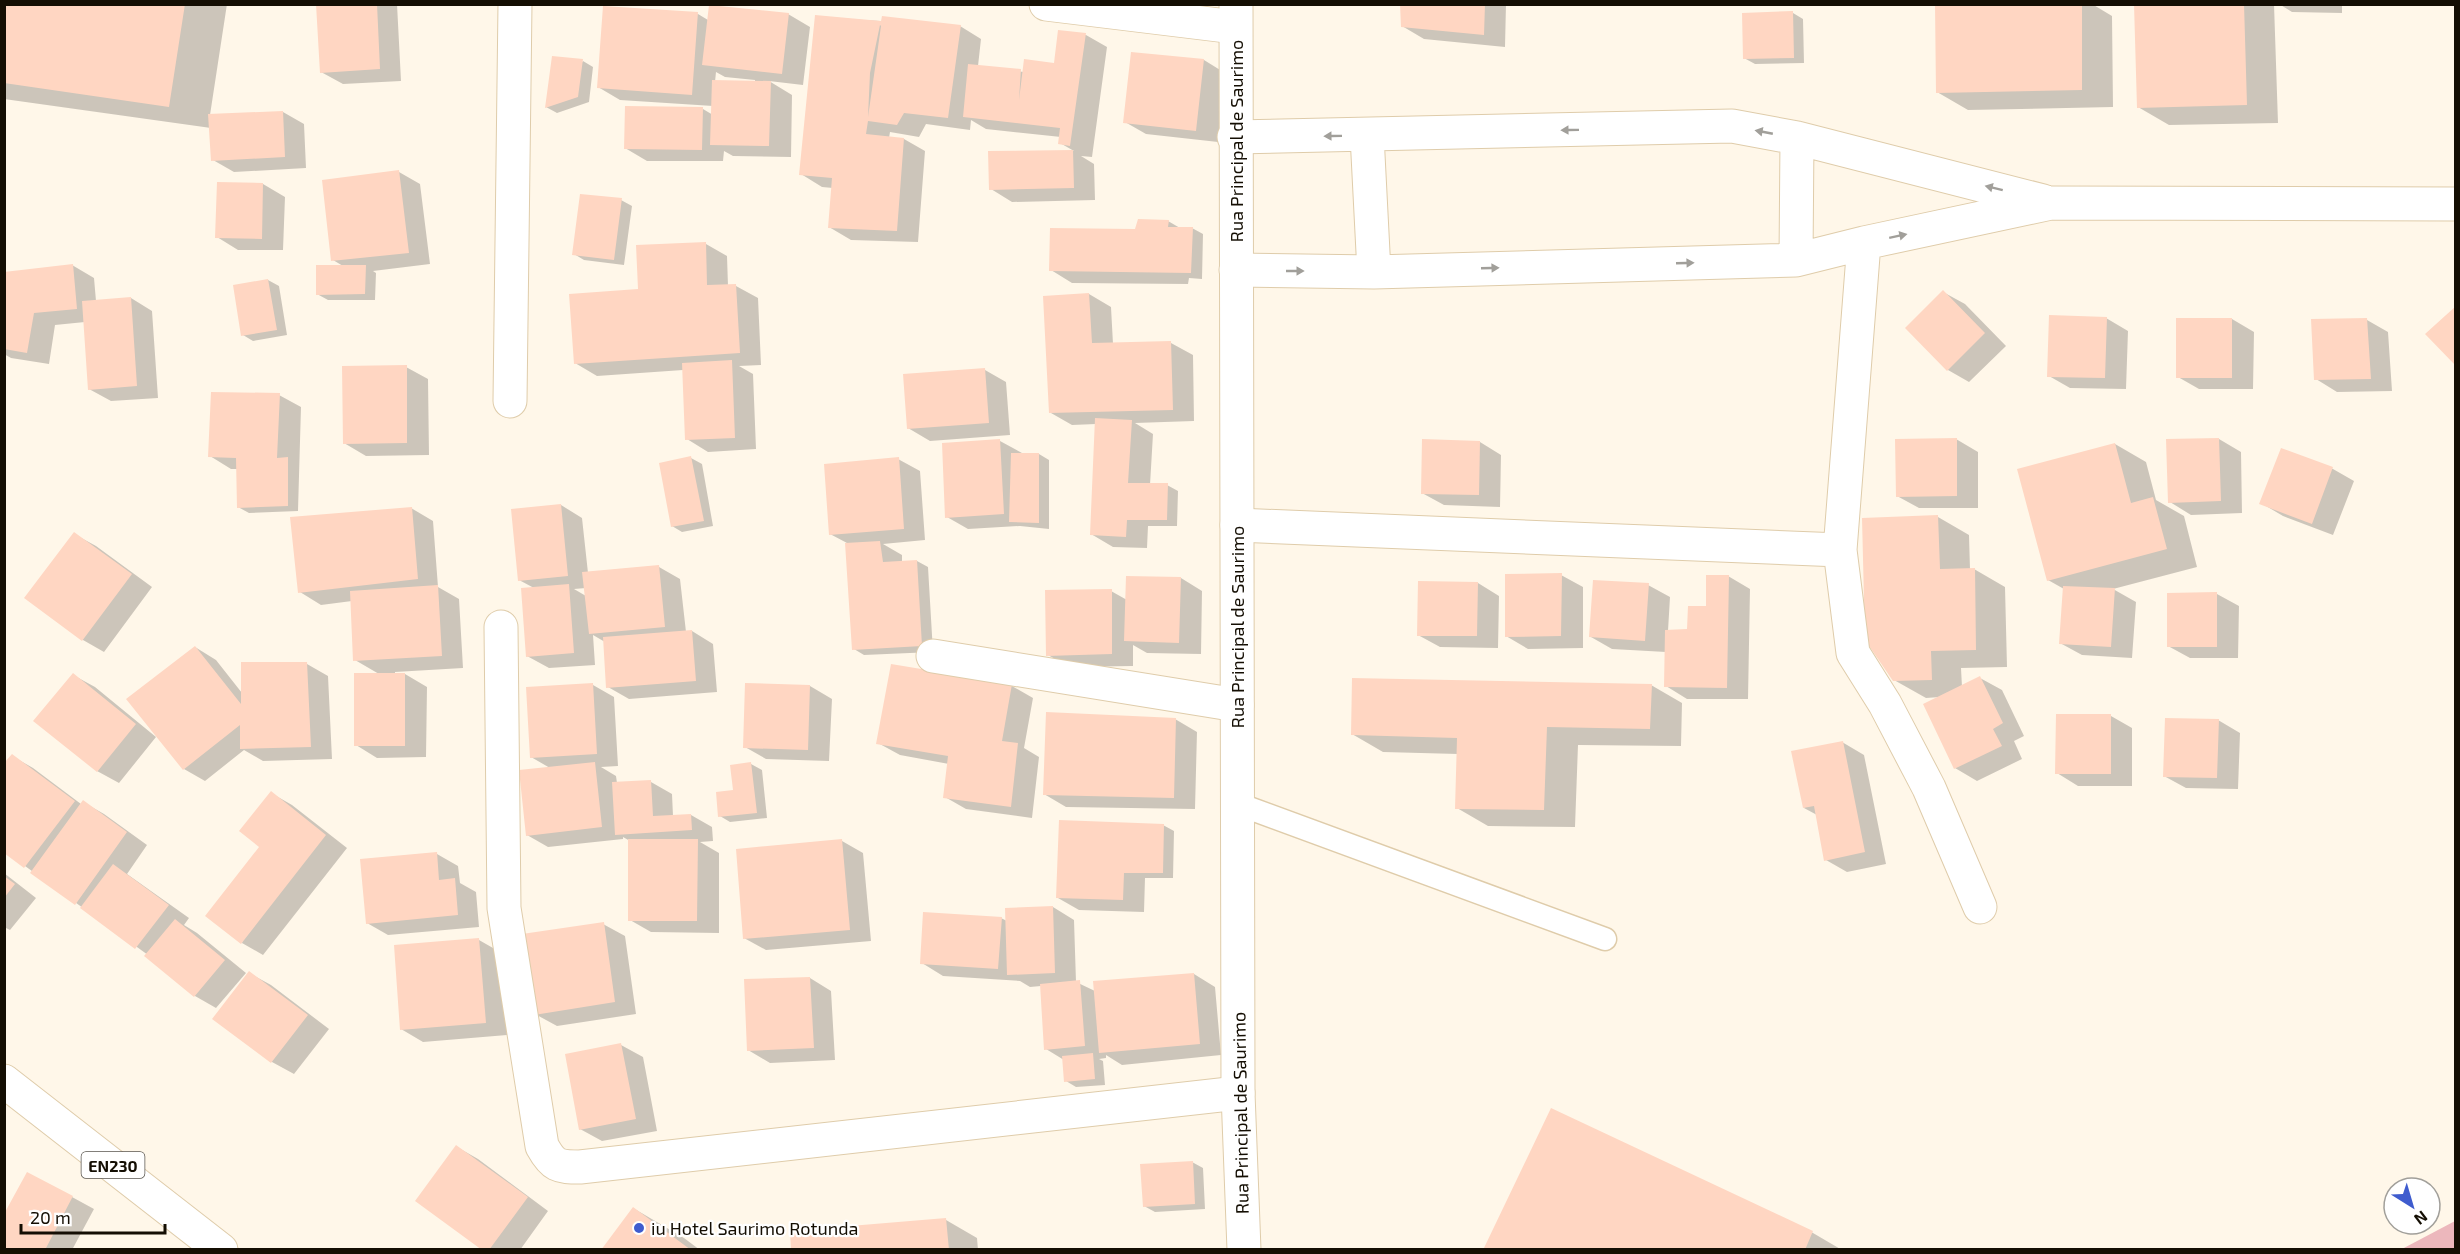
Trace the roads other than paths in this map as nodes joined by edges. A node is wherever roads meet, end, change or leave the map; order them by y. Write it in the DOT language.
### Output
graph roads {
  1 [pos="515,4"];
  2 [pos="1046,4"];
  3 [pos="1235,16"];
  4 [pos="1367,135"];
  5 [pos="1234,137"];
  6 [pos="1797,138"];
  7 [pos="2051,203"];
  8 [pos="2456,204"];
  9 [pos="1864,243"];
  10 [pos="1796,260"];
  11 [pos="1236,270"];
  12 [pos="1374,272"];
  13 [pos="510,401"];
  14 [pos="1237,525"];
  15 [pos="1840,550"];
  16 [pos="501,627"];
  17 [pos="933,656"];
  18 [pos="1238,705"];
  19 [pos="1238,804"];
  20 [pos="1980,907"];
  21 [pos="1605,939"];
  22 [pos="4,1081"];
  23 [pos="1238,1093"];
  24 [pos="221,1250"];
  25 [pos="1244,1250"];
  1 -- 13 [label="street"];
  2 -- 3 [label="street"];
  3 -- 5 [label="street, Rua Principal de Saurimo"];
  4 -- 5 [label="street, one-way"];
  6 -- 4 [label="street, one-way"];
  4 -- 12 [label="street"];
  5 -- 11 [label="street, Rua Principal de Saurimo"];
  7 -- 6 [label="street, one-way"];
  6 -- 10 [label="street"];
  7 -- 8 [label="street"];
  9 -- 7 [label="street, one-way"];
  9 -- 10 [label="street"];
  9 -- 15 [label="street"];
  12 -- 10 [label="street, one-way"];
  11 -- 12 [label="street, one-way"];
  11 -- 14 [label="street, Rua Principal de Saurimo"];
  14 -- 15 [label="street"];
  14 -- 18 [label="street, Rua Principal de Saurimo"];
  15 -- 20 [label="street"];
  16 -- 23 [label="street"];
  17 -- 18 [label="street"];
  18 -- 19 [label="street, Rua Principal de Saurimo"];
  19 -- 21 [label="lane"];
  19 -- 23 [label="street, Rua Principal de Saurimo"];
  22 -- 24 [label="street, EN230"];
  23 -- 25 [label="street, Rua Principal de Saurimo"];
}
